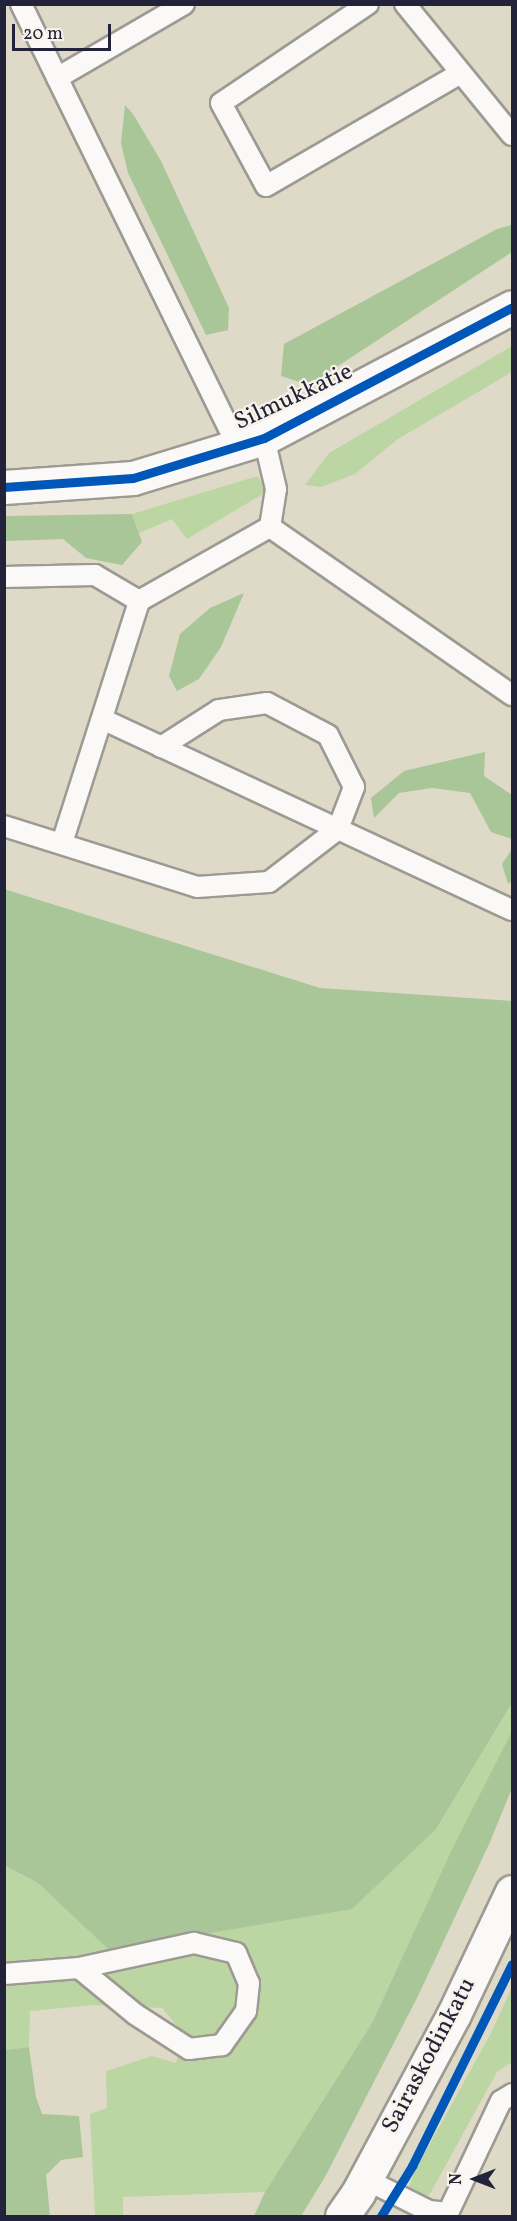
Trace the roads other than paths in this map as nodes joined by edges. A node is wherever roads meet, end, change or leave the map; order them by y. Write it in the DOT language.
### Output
graph roads {
  1 [pos="21,4"];
  2 [pos="184,4"];
  3 [pos="368,4"];
  4 [pos="405,4"];
  5 [pos="461,73"];
  6 [pos="57,78"];
  7 [pos="513,135"];
  8 [pos="513,307"];
  9 [pos="251,442"];
  10 [pos="4,487"];
  11 [pos="270,527"];
  12 [pos="4,577"];
  13 [pos="140,601"];
  14 [pos="512,695"];
  15 [pos="102,719"];
  16 [pos="160,747"];
  17 [pos="4,826"];
  18 [pos="338,829"];
  19 [pos="62,843"];
  20 [pos="513,910"];
  21 [pos="513,1892"];
  22 [pos="79,1968"];
  23 [pos="4,1974"];
  24 [pos="513,2094"];
  25 [pos="365,2180"];
  26 [pos="342,2217"];
  1 -- 6 [label="lane"];
  2 -- 6 [label="lane"];
  3 -- 5 [label="lane"];
  4 -- 5 [label="lane"];
  5 -- 7 [label="lane"];
  6 -- 9 [label="lane"];
  8 -- 9 [label="street, Silmukkatie"];
  9 -- 10 [label="street, Silmukkatie"];
  9 -- 11 [label="lane"];
  11 -- 13 [label="lane"];
  11 -- 14 [label="lane"];
  12 -- 13 [label="lane"];
  13 -- 15 [label="lane"];
  15 -- 16 [label="lane"];
  15 -- 19 [label="lane"];
  16 -- 18 [label="lane"];
  16 -- 18 [label="lane"];
  17 -- 19 [label="lane"];
  18 -- 19 [label="lane"];
  18 -- 20 [label="lane"];
  21 -- 25 [label="street, Sairaskodinkatu"];
  22 -- 22 [label="lane"];
  22 -- 23 [label="lane"];
  24 -- 25 [label="lane"];
  25 -- 26 [label="street, Sairaskodinkatu"];
}
